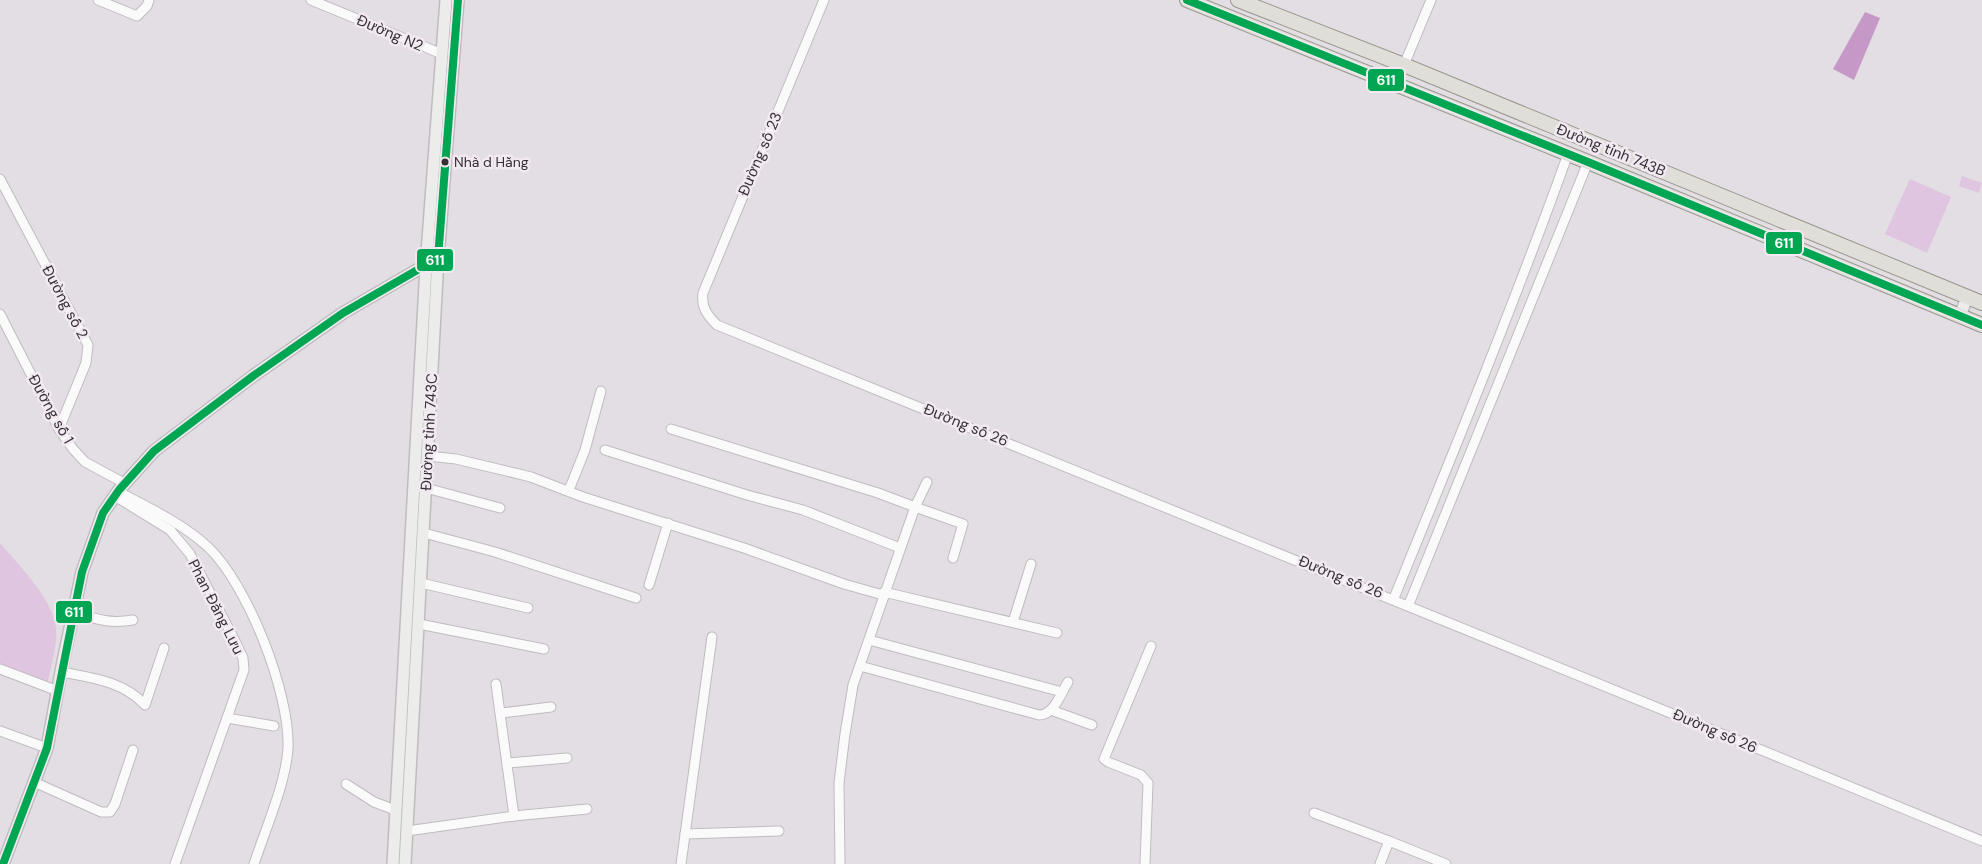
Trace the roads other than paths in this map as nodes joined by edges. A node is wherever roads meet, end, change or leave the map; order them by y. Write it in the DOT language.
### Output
graph roads {
  1 [pos="98,0"];
  2 [pos="149,0"];
  3 [pos="311,0"];
  4 [pos="446,0"];
  5 [pos="458,0"];
  6 [pos="824,0"];
  7 [pos="1187,0"];
  8 [pos="1430,0"];
  9 [pos="1243,2"];
  10 [pos="1240,22"];
  11 [pos="442,54"];
  12 [pos="454,56"];
  13 [pos="1404,65"];
  14 [pos="1568,154"];
  15 [pos="1588,162"];
  16 [pos="0,179"];
  17 [pos="438,258"];
  18 [pos="426,266"];
  19 [pos="1967,297"];
  20 [pos="1982,303"];
  21 [pos="704,309"];
  22 [pos="0,314"];
  23 [pos="1960,316"];
  24 [pos="1982,325"];
  25 [pos="1480,384"];
  26 [pos="1496,389"];
  27 [pos="601,391"];
  28 [pos="59,429"];
  29 [pos="671,429"];
  30 [pos="605,450"];
  31 [pos="428,456"];
  32 [pos="927,482"];
  33 [pos="426,488"];
  34 [pos="119,490"];
  35 [pos="569,490"];
  36 [pos="915,506"];
  37 [pos="500,508"];
  38 [pos="668,522"];
  39 [pos="424,533"];
  40 [pos="900,548"];
  41 [pos="953,558"];
  42 [pos="1030,564"];
  43 [pos="421,583"];
  44 [pos="649,585"];
  45 [pos="884,594"];
  46 [pos="636,598"];
  47 [pos="1394,598"];
  48 [pos="1409,604"];
  49 [pos="528,608"];
  50 [pos="73,612"];
  51 [pos="133,620"];
  52 [pos="1013,622"];
  53 [pos="419,624"];
  54 [pos="1057,633"];
  55 [pos="712,636"];
  56 [pos="869,640"];
  57 [pos="1152,646"];
  58 [pos="164,648"];
  59 [pos="544,650"];
  60 [pos="860,666"];
  61 [pos="0,669"];
  62 [pos="62,672"];
  63 [pos="1068,682"];
  64 [pos="496,684"];
  65 [pos="58,691"];
  66 [pos="1062,692"];
  67 [pos="551,706"];
  68 [pos="1051,710"];
  69 [pos="501,713"];
  70 [pos="228,718"];
  71 [pos="1092,725"];
  72 [pos="274,726"];
  73 [pos="0,731"];
  74 [pos="47,748"];
  75 [pos="133,750"];
  76 [pos="567,758"];
  77 [pos="508,763"];
  78 [pos="34,782"];
  79 [pos="346,784"];
  80 [pos="587,809"];
  81 [pos="395,810"];
  82 [pos="1314,813"];
  83 [pos="514,816"];
  84 [pos="407,831"];
  85 [pos="779,831"];
  86 [pos="685,834"];
  87 [pos="1982,840"];
  88 [pos="1389,841"];
  89 [pos="3,864"];
  90 [pos="175,864"];
  91 [pos="254,864"];
  92 [pos="392,864"];
  93 [pos="405,864"];
  94 [pos="682,864"];
  95 [pos="840,864"];
  96 [pos="1144,864"];
  97 [pos="1380,864"];
  98 [pos="1446,864"];
  1 -- 2 [label="street"];
  3 -- 11 [label="street, Đường N2"];
  4 -- 11 [label="main road, Đường tỉnh 743C"];
  5 -- 12 [label="main road, Đường tỉnh 743C"];
  6 -- 21 [label="street, Đường số 23"];
  7 -- 10 [label="main road, Đường tỉnh 743B"];
  8 -- 13 [label="street"];
  9 -- 10 [label="main road"];
  9 -- 13 [label="main road, Đường tỉnh 743B"];
  10 -- 14 [label="main road, Đường tỉnh 743B"];
  11 -- 12 [label="main road"];
  11 -- 18 [label="main road, Đường tỉnh 743C"];
  12 -- 17 [label="main road, Đường tỉnh 743C"];
  13 -- 19 [label="main road, Đường tỉnh 743B"];
  14 -- 15 [label="main road, Đường tỉnh 743B"];
  14 -- 25 [label="street"];
  15 -- 23 [label="main road, Đường tỉnh 743B"];
  15 -- 26 [label="street"];
  16 -- 28 [label="street, Đường số 2"];
  17 -- 18 [label="main road"];
  17 -- 31 [label="main road, Đường tỉnh 743C"];
  18 -- 34 [label="main road"];
  18 -- 81 [label="main road, Đường tỉnh 743C"];
  19 -- 20 [label="main road, Đường tỉnh 743B"];
  19 -- 23 [label="main road"];
  21 -- 47 [label="street, Đường số 26"];
  22 -- 28 [label="street, Đường số 1"];
  23 -- 24 [label="main road, Đường tỉnh 743B"];
  25 -- 26 [label="street"];
  25 -- 47 [label="street"];
  26 -- 48 [label="street"];
  27 -- 35 [label="street"];
  28 -- 34 [label="street, Đường số 1"];
  29 -- 36 [label="street"];
  30 -- 40 [label="street"];
  31 -- 33 [label="main road, Đường tỉnh 743C"];
  31 -- 35 [label="street"];
  32 -- 36 [label="street"];
  33 -- 37 [label="street"];
  33 -- 39 [label="main road, Đường tỉnh 743C"];
  34 -- 50 [label="main road"];
  34 -- 70 [label="street, Phan Đăng Lưu"];
  34 -- 91 [label="street"];
  35 -- 38 [label="street"];
  36 -- 40 [label="street"];
  36 -- 41 [label="street"];
  38 -- 44 [label="street"];
  38 -- 45 [label="street"];
  39 -- 43 [label="main road, Đường tỉnh 743C"];
  39 -- 46 [label="street"];
  40 -- 45 [label="street"];
  42 -- 52 [label="street"];
  43 -- 49 [label="street"];
  43 -- 53 [label="main road, Đường tỉnh 743C"];
  45 -- 52 [label="street"];
  45 -- 56 [label="street"];
  47 -- 48 [label="street, Đường số 26"];
  48 -- 87 [label="street, Đường số 26"];
  50 -- 51 [label="street"];
  50 -- 62 [label="main road"];
  52 -- 54 [label="street"];
  53 -- 59 [label="street"];
  53 -- 84 [label="main road, Đường tỉnh 743C"];
  55 -- 86 [label="street"];
  56 -- 60 [label="street"];
  56 -- 66 [label="street"];
  57 -- 96 [label="street"];
  58 -- 62 [label="street"];
  60 -- 68 [label="street"];
  60 -- 95 [label="street"];
  61 -- 65 [label="street"];
  62 -- 65 [label="main road"];
  63 -- 66 [label="street"];
  64 -- 69 [label="street"];
  65 -- 74 [label="main road"];
  66 -- 68 [label="street"];
  67 -- 69 [label="street"];
  68 -- 71 [label="street"];
  69 -- 77 [label="street"];
  70 -- 72 [label="street"];
  70 -- 90 [label="street, Phan Đăng Lưu"];
  73 -- 74 [label="street"];
  74 -- 78 [label="main road"];
  75 -- 78 [label="street"];
  76 -- 77 [label="street"];
  77 -- 83 [label="street"];
  78 -- 89 [label="main road"];
  79 -- 81 [label="street"];
  80 -- 83 [label="street"];
  81 -- 92 [label="main road, Đường tỉnh 743C"];
  82 -- 88 [label="street"];
  83 -- 84 [label="street"];
  84 -- 93 [label="main road, Đường tỉnh 743C"];
  85 -- 86 [label="street"];
  86 -- 94 [label="street"];
  88 -- 97 [label="street"];
  88 -- 98 [label="street"];
}
